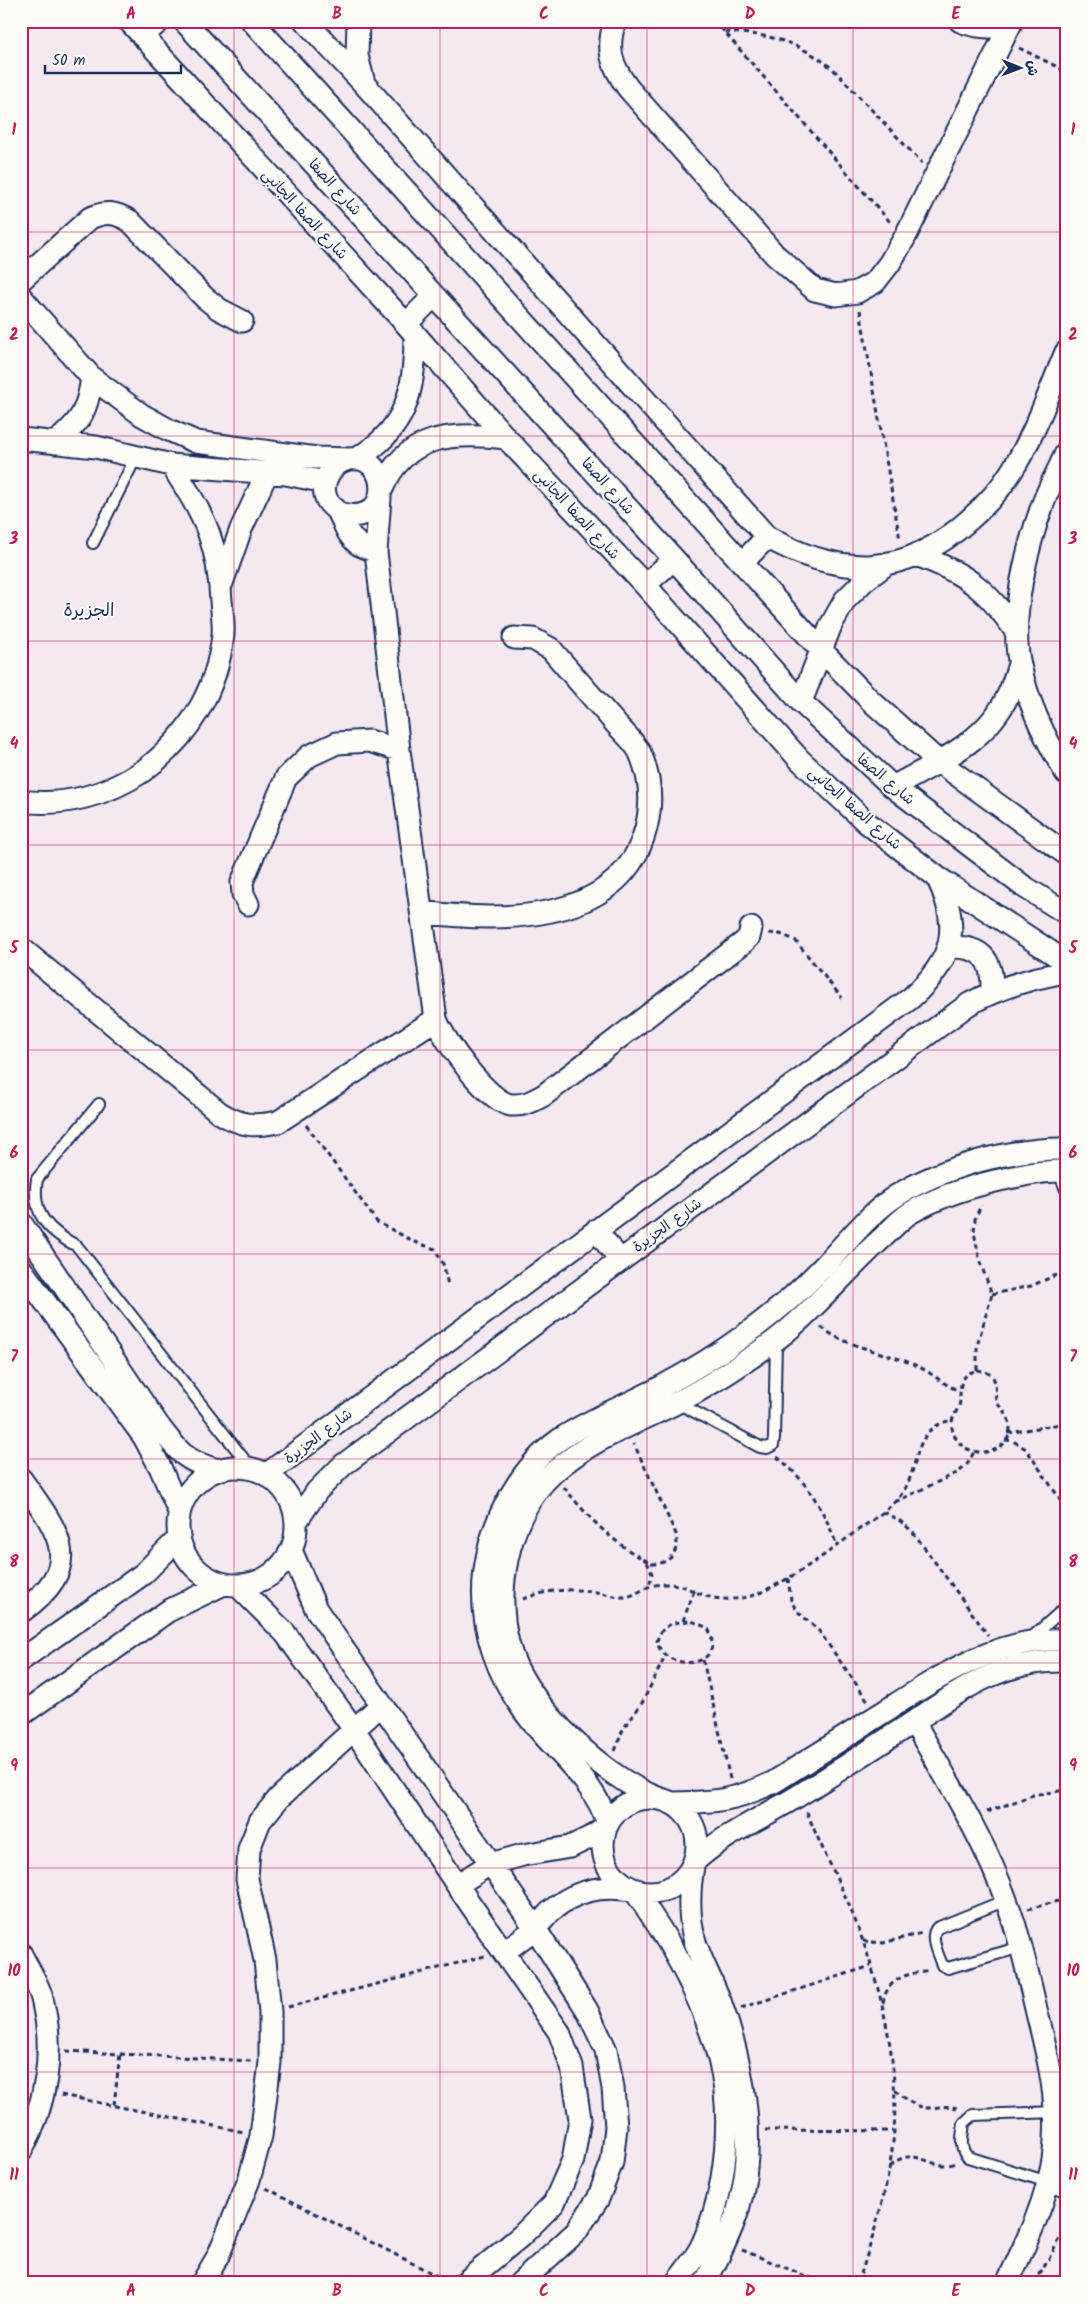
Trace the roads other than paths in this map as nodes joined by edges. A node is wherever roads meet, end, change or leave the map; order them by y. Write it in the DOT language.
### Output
graph roads {
  1 [pos="160,21"];
  2 [pos="184,21"];
  3 [pos="252,21"];
  4 [pos="305,21"];
  5 [pos="358,21"];
  6 [pos="615,21"];
  7 [pos="960,21"];
  8 [pos="135,29"];
  9 [pos="1009,29"];
  10 [pos="365,85"];
  11 [pos="21,280"];
  12 [pos="434,296"];
  13 [pos="21,297"];
  14 [pos="242,321"];
  15 [pos="410,329"];
  16 [pos="1066,352"];
  17 [pos="92,378"];
  18 [pos="396,425"];
  19 [pos="506,438"];
  20 [pos="21,439"];
  21 [pos="55,443"];
  22 [pos="414,448"];
  23 [pos="1066,453"];
  24 [pos="136,456"];
  25 [pos="353,459"];
  26 [pos="171,465"];
  27 [pos="266,473"];
  28 [pos="325,482"];
  29 [pos="381,494"];
  30 [pos="339,513"];
  31 [pos="767,538"];
  32 [pos="93,543"];
  33 [pos="376,552"];
  34 [pos="674,559"];
  35 [pos="903,560"];
  36 [pos="742,563"];
  37 [pos="645,585"];
  38 [pos="221,588"];
  39 [pos="1017,633"];
  40 [pos="514,638"];
  41 [pos="822,651"];
  42 [pos="1019,664"];
  43 [pos="801,702"];
  44 [pos="399,750"];
  45 [pos="939,762"];
  46 [pos="1066,773"];
  47 [pos="893,788"];
  48 [pos="21,801"];
  49 [pos="1066,854"];
  50 [pos="937,877"];
  51 [pos="248,904"];
  52 [pos="422,912"];
  53 [pos="1066,913"];
  54 [pos="750,933"];
  55 [pos="949,947"];
  56 [pos="21,948"];
  57 [pos="1066,962"];
  58 [pos="1066,972"];
  59 [pos="992,991"];
  60 [pos="436,1019"];
  61 [pos="99,1104"];
  62 [pos="1066,1149"];
  63 [pos="958,1168"];
  64 [pos="1063,1177"];
  65 [pos="974,1186"];
  66 [pos="21,1223"];
  67 [pos="596,1230"];
  68 [pos="854,1234"];
  69 [pos="869,1250"];
  70 [pos="620,1260"];
  71 [pos="21,1269"];
  72 [pos="776,1340"];
  73 [pos="677,1403"];
  74 [pos="218,1470"];
  75 [pos="259,1471"];
  76 [pos="21,1479"];
  77 [pos="180,1512"];
  78 [pos="296,1522"];
  79 [pos="179,1538"];
  80 [pos="291,1550"];
  81 [pos="231,1585"];
  82 [pos="1066,1607"];
  83 [pos="21,1612"];
  84 [pos="1066,1640"];
  85 [pos="1028,1642"];
  86 [pos="21,1660"];
  87 [pos="1066,1661"];
  88 [pos="381,1705"];
  89 [pos="21,1714"];
  90 [pos="914,1722"];
  91 [pos="353,1728"];
  92 [pos="666,1801"];
  93 [pos="607,1825"];
  94 [pos="490,1864"];
  95 [pos="694,1864"];
  96 [pos="457,1885"];
  97 [pos="632,1890"];
  98 [pos="1008,1907"];
  99 [pos="535,1928"];
  100 [pos="1020,1947"];
  101 [pos="504,1952"];
  102 [pos="21,1954"];
  103 [pos="1056,2112"];
  104 [pos="1060,2134"];
  105 [pos="21,2151"];
  106 [pos="1057,2183"];
  107 [pos="715,2248"];
  108 [pos="202,2283"];
  109 [pos="464,2283"];
  110 [pos="520,2283"];
  111 [pos="676,2283"];
  112 [pos="705,2283"];
  113 [pos="1007,2283"];
  1 -- 8 [label="street"];
  2 -- 12 [label="street, شارع الصفا"];
  3 -- 36 [label="street"];
  4 -- 10 [label="street"];
  5 -- 10 [label="street"];
  6 -- 9 [label="street"];
  7 -- 9 [label="street"];
  8 -- 15 [label="street, شارع الصفا الجانبى"];
  10 -- 31 [label="street"];
  11 -- 14 [label="street"];
  12 -- 15 [label="street"];
  12 -- 34 [label="street, شارع الصفا"];
  13 -- 17 [label="street"];
  15 -- 18 [label="street"];
  15 -- 19 [label="street, شارع الصفا الجانبى"];
  16 -- 35 [label="street"];
  17 -- 21 [label="street"];
  17 -- 25 [label="street"];
  18 -- 22 [label="street"];
  18 -- 25 [label="street"];
  19 -- 22 [label="street"];
  19 -- 37 [label="street, شارع الصفا الجانبى"];
  20 -- 21 [label="street"];
  21 -- 24 [label="street"];
  22 -- 29 [label="street"];
  23 -- 39 [label="street"];
  24 -- 26 [label="street"];
  24 -- 32 [label="lane"];
  25 -- 28 [label="street"];
  25 -- 29 [label="street"];
  26 -- 27 [label="street"];
  26 -- 38 [label="street"];
  27 -- 28 [label="street"];
  27 -- 38 [label="street"];
  28 -- 30 [label="street"];
  29 -- 30 [label="street"];
  29 -- 33 [label="street"];
  30 -- 33 [label="street"];
  31 -- 35 [label="street"];
  31 -- 36 [label="street"];
  33 -- 44 [label="street"];
  34 -- 37 [label="street"];
  34 -- 43 [label="street, شارع الصفا"];
  35 -- 39 [label="street"];
  35 -- 41 [label="street"];
  36 -- 41 [label="street"];
  37 -- 50 [label="street, شارع الصفا الجانبى"];
  38 -- 48 [label="street"];
  39 -- 42 [label="street"];
  40 -- 52 [label="street"];
  41 -- 43 [label="street"];
  41 -- 45 [label="street"];
  42 -- 45 [label="street"];
  42 -- 46 [label="street"];
  43 -- 47 [label="street, شارع الصفا"];
  44 -- 51 [label="street"];
  44 -- 52 [label="street"];
  45 -- 47 [label="street"];
  45 -- 49 [label="street"];
  47 -- 53 [label="street, شارع الصفا"];
  50 -- 55 [label="street, شارع الجزيرة"];
  50 -- 57 [label="street, شارع الصفا الجانبى"];
  52 -- 60 [label="street"];
  54 -- 60 [label="street"];
  55 -- 59 [label="street"];
  55 -- 67 [label="street, شارع الجزيرة"];
  56 -- 60 [label="street"];
  58 -- 59 [label="street, شارع الجزيرة"];
  59 -- 70 [label="street, شارع الجزيرة"];
  61 -- 75 [label="lane"];
  62 -- 63 [label="street"];
  63 -- 65 [label="street"];
  63 -- 68 [label="street"];
  64 -- 65 [label="street"];
  65 -- 69 [label="street"];
  66 -- 74 [label="street"];
  67 -- 70 [label="street"];
  67 -- 75 [label="street, شارع الجزيرة"];
  68 -- 69 [label="street"];
  68 -- 93 [label="street"];
  69 -- 72 [label="street"];
  70 -- 78 [label="street, شارع الجزيرة"];
  71 -- 77 [label="street"];
  72 -- 73 [label="street"];
  72 -- 73 [label="lane"];
  73 -- 92 [label="street"];
  74 -- 75 [label="street"];
  74 -- 77 [label="street"];
  75 -- 78 [label="street"];
  76 -- 83 [label="street"];
  77 -- 79 [label="street"];
  78 -- 80 [label="street"];
  79 -- 81 [label="street"];
  79 -- 86 [label="street"];
  80 -- 81 [label="street"];
  80 -- 88 [label="street"];
  81 -- 89 [label="street"];
  81 -- 91 [label="street"];
  82 -- 85 [label="lane"];
  84 -- 85 [label="street"];
  85 -- 92 [label="street"];
  87 -- 90 [label="street"];
  88 -- 91 [label="street"];
  88 -- 94 [label="street"];
  90 -- 95 [label="street"];
  90 -- 98 [label="street"];
  91 -- 96 [label="street"];
  91 -- 108 [label="street"];
  92 -- 93 [label="street"];
  92 -- 95 [label="street"];
  93 -- 94 [label="street"];
  93 -- 97 [label="street"];
  94 -- 96 [label="street"];
  94 -- 99 [label="street"];
  95 -- 97 [label="street"];
  95 -- 107 [label="street"];
  96 -- 101 [label="street"];
  97 -- 99 [label="street"];
  97 -- 107 [label="street"];
  98 -- 100 [label="street"];
  98 -- 100 [label="lane"];
  99 -- 101 [label="street"];
  99 -- 110 [label="street"];
  100 -- 103 [label="street"];
  101 -- 109 [label="street"];
  102 -- 105 [label="street"];
  103 -- 104 [label="street"];
  103 -- 106 [label="lane"];
  104 -- 106 [label="street"];
  106 -- 113 [label="street"];
  107 -- 111 [label="street"];
  107 -- 112 [label="street"];
}
